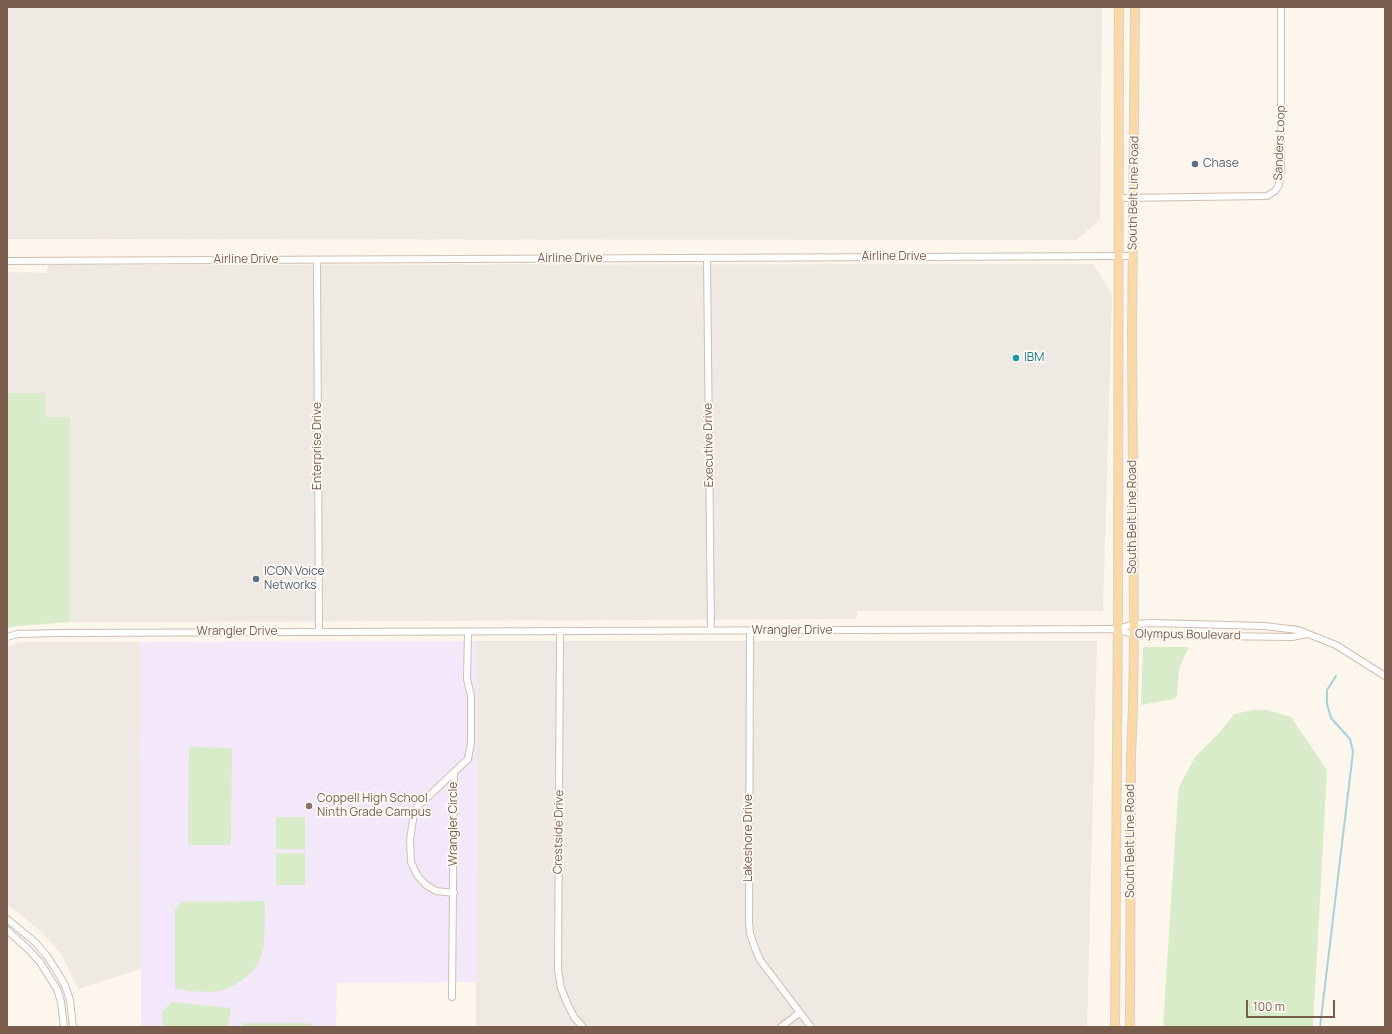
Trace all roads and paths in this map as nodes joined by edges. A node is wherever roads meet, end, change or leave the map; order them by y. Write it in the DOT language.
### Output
graph roads {
  1 [pos="1119,7"];
  2 [pos="1135,7"];
  3 [pos="1281,7"];
  4 [pos="1118,198"];
  5 [pos="1134,198"];
  6 [pos="1118,256"];
  7 [pos="1133,256"];
  8 [pos="707,258"];
  9 [pos="7,260"];
  10 [pos="317,260"];
  11 [pos="1118,428"];
  12 [pos="1132,429"];
  13 [pos="1134,624"];
  14 [pos="1242,626"];
  15 [pos="1117,630"];
  16 [pos="560,631"];
  17 [pos="711,631"];
  18 [pos="750,631"];
  19 [pos="319,632"];
  20 [pos="468,632"];
  21 [pos="1307,634"];
  22 [pos="1134,635"];
  23 [pos="1242,636"];
  24 [pos="7,637"];
  25 [pos="1385,676"];
  26 [pos="454,774"];
  27 [pos="454,893"];
  28 [pos="7,918"];
  29 [pos="7,930"];
  30 [pos="1116,931"];
  31 [pos="1131,931"];
  32 [pos="452,997"];
  33 [pos="799,1013"];
  34 [pos="64,1027"];
  35 [pos="73,1027"];
  36 [pos="583,1027"];
  37 [pos="781,1027"];
  38 [pos="811,1027"];
  39 [pos="1115,1027"];
  40 [pos="1130,1027"];
  1 -- 4 [label="main road, South Belt Line Road"];
  2 -- 5 [label="main road, South Belt Line Road"];
  3 -- 5 [label="street, Sanders Loop"];
  4 -- 5 [label="street, Sanders Loop"];
  4 -- 6 [label="main road, South Belt Line Road"];
  5 -- 7 [label="main road, South Belt Line Road"];
  6 -- 7 [label="street, Airline Drive"];
  6 -- 8 [label="street, Airline Drive"];
  6 -- 11 [label="main road, South Belt Line Road"];
  7 -- 12 [label="main road, South Belt Line Road"];
  8 -- 10 [label="street, Airline Drive"];
  8 -- 17 [label="street, Executive Drive"];
  9 -- 10 [label="street, Airline Drive"];
  10 -- 19 [label="street, Enterprise Drive"];
  11 -- 12 [label="main road"];
  11 -- 15 [label="main road, South Belt Line Road"];
  12 -- 13 [label="main road, South Belt Line Road"];
  13 -- 14 [label="street, Olympus Boulevard"];
  13 -- 15 [label="street, Olympus Boulevard"];
  13 -- 22 [label="main road, South Belt Line Road"];
  14 -- 21 [label="street, Olympus Boulevard"];
  14 -- 23 [label="street"];
  15 -- 18 [label="street, Wrangler Drive"];
  15 -- 22 [label="street, Olympus Boulevard"];
  15 -- 30 [label="main road, South Belt Line Road"];
  16 -- 17 [label="street, Wrangler Drive"];
  16 -- 20 [label="street, Wrangler Drive"];
  16 -- 36 [label="street, Crestside Drive"];
  17 -- 18 [label="street, Wrangler Drive"];
  18 -- 33 [label="street, Lakeshore Drive"];
  19 -- 20 [label="street, Wrangler Drive"];
  19 -- 24 [label="street, Wrangler Drive"];
  20 -- 26 [label="street"];
  21 -- 23 [label="street, Olympus Boulevard"];
  21 -- 25 [label="street, Olympus Boulevard"];
  22 -- 23 [label="street, Olympus Boulevard"];
  22 -- 31 [label="main road, South Belt Line Road"];
  26 -- 27 [label="street, Wrangler Circle"];
  26 -- 27 [label="street, Wrangler Circle"];
  27 -- 32 [label="street, Wrangler Circle"];
  28 -- 35 [label="street"];
  29 -- 34 [label="street"];
  30 -- 31 [label="main road"];
  30 -- 39 [label="main road, South Belt Line Road"];
  31 -- 40 [label="main road, South Belt Line Road"];
  33 -- 37 [label="street"];
  33 -- 38 [label="street, Lakeshore Drive"];
}
